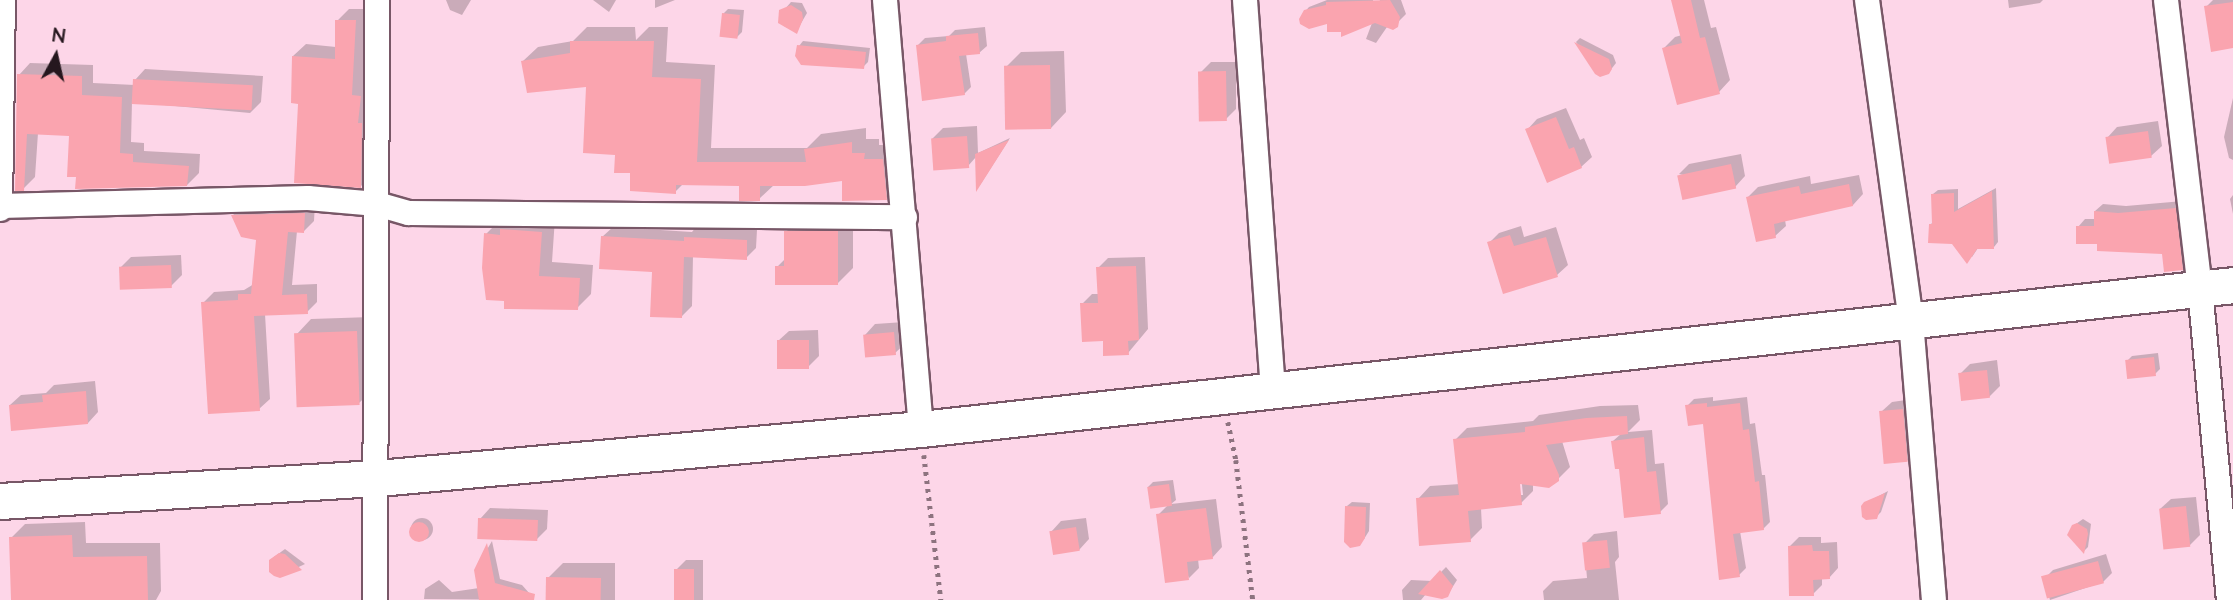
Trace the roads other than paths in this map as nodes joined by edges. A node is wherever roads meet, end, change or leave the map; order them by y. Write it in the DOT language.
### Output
graph roads {
  1 [pos="4,0"];
  2 [pos="377,0"];
  3 [pos="885,0"];
  4 [pos="1245,0"];
  5 [pos="1867,0"];
  6 [pos="2166,0"];
  7 [pos="377,204"];
  8 [pos="0,207"];
  9 [pos="905,217"];
  10 [pos="2217,286"];
  11 [pos="1912,321"];
  12 [pos="1273,392"];
  13 [pos="921,429"];
  14 [pos="378,478"];
  15 [pos="0,501"];
  16 [pos="375,600"];
  17 [pos="1934,600"];
  18 [pos="2229,600"];
  1 -- 8 [label="street"];
  2 -- 7 [label="street"];
  3 -- 9 [label="street"];
  4 -- 12 [label="street"];
  5 -- 11 [label="street"];
  6 -- 10 [label="street"];
  7 -- 8 [label="street"];
  7 -- 9 [label="street"];
  7 -- 14 [label="street"];
  9 -- 13 [label="street"];
  10 -- 11 [label="main road"];
  10 -- 18 [label="street"];
  11 -- 12 [label="main road"];
  11 -- 17 [label="street"];
  12 -- 13 [label="main road"];
  13 -- 14 [label="main road"];
  14 -- 15 [label="main road"];
  14 -- 16 [label="street"];
}
